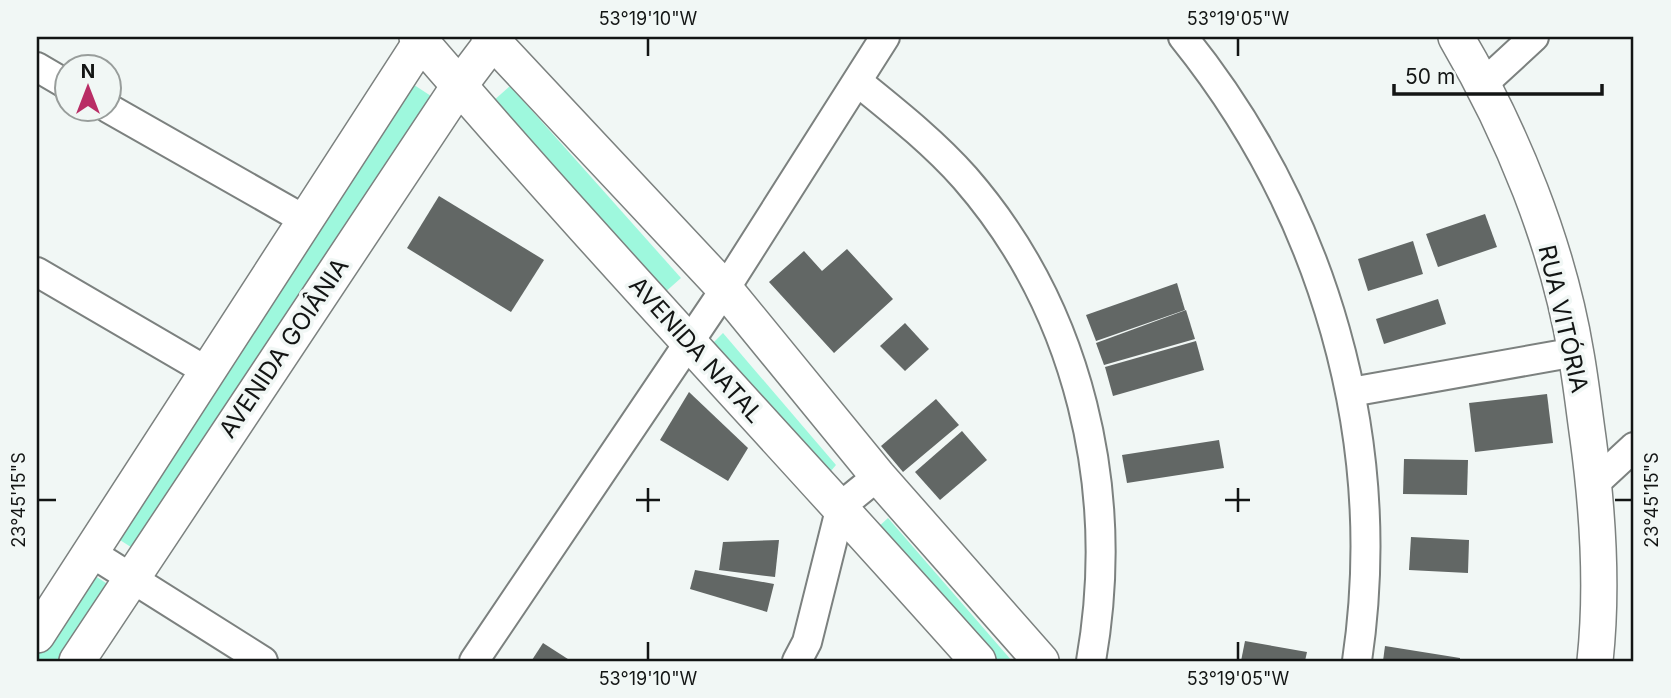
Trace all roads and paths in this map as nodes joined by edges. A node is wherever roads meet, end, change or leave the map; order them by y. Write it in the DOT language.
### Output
graph roads {
  1 [pos="885,37"];
  2 [pos="1183,37"];
  3 [pos="1456,37"];
  4 [pos="1534,37"];
  5 [pos="420,38"];
  6 [pos="492,38"];
  7 [pos="858,82"];
  8 [pos="1483,84"];
  9 [pos="459,86"];
  10 [pos="122,116"];
  11 [pos="305,220"];
  12 [pos="37,272"];
  13 [pos="725,289"];
  14 [pos="687,342"];
  15 [pos="1576,352"];
  16 [pos="205,370"];
  17 [pos="1351,392"];
  18 [pos="1634,447"];
  19 [pos="878,476"];
  20 [pos="1594,484"];
  21 [pos="841,506"];
  22 [pos="90,552"];
  23 [pos="130,579"];
  24 [pos="37,635"];
  25 [pos="77,661"];
  26 [pos="263,661"];
  27 [pos="474,661"];
  28 [pos="797,661"];
  29 [pos="978,661"];
  30 [pos="1041,661"];
  31 [pos="1091,661"];
  32 [pos="1357,661"];
  33 [pos="1595,661"];
  1 -- 7 [label="street"];
  2 -- 17 [label="street"];
  3 -- 8 [label="street, RUA VITÓRIA"];
  4 -- 8 [label="street"];
  5 -- 9 [label="street, AVENIDA NATAL"];
  5 -- 11 [label="street"];
  6 -- 9 [label="street, AVENIDA GOIÂNIA"];
  6 -- 13 [label="street"];
  7 -- 13 [label="street"];
  7 -- 31 [label="street"];
  8 -- 15 [label="street, RUA VITÓRIA"];
  9 -- 14 [label="street, AVENIDA NATAL"];
  9 -- 23 [label="street, AVENIDA GOIÂNIA"];
  10 -- 11 [label="street"];
  11 -- 16 [label="street"];
  12 -- 16 [label="street"];
  13 -- 14 [label="street"];
  13 -- 19 [label="street"];
  14 -- 21 [label="street, AVENIDA NATAL"];
  14 -- 27 [label="street"];
  15 -- 17 [label="street"];
  15 -- 20 [label="street, RUA VITÓRIA"];
  16 -- 22 [label="street"];
  17 -- 32 [label="street"];
  18 -- 20 [label="street"];
  19 -- 21 [label="street"];
  19 -- 30 [label="street"];
  20 -- 33 [label="street, RUA VITÓRIA"];
  21 -- 28 [label="street"];
  21 -- 29 [label="street, AVENIDA NATAL"];
  22 -- 23 [label="street"];
  22 -- 24 [label="street"];
  23 -- 25 [label="street, AVENIDA GOIÂNIA"];
  23 -- 26 [label="street"];
}
